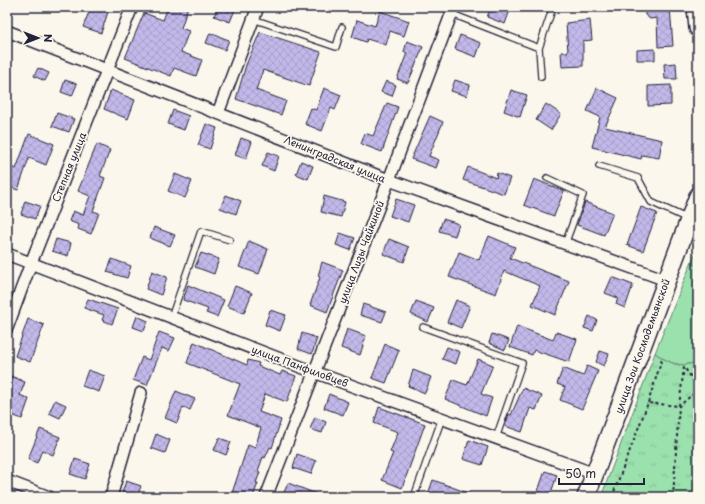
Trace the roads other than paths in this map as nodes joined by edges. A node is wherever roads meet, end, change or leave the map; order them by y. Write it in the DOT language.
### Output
graph roads {
  1 [pos="132,7"];
  2 [pos="258,7"];
  3 [pos="553,7"];
  4 [pos="696,7"];
  5 [pos="453,11"];
  6 [pos="253,19"];
  7 [pos="342,27"];
  8 [pos="698,28"];
  9 [pos="7,31"];
  10 [pos="539,48"];
  11 [pos="108,70"];
  12 [pos="542,77"];
  13 [pos="218,112"];
  14 [pos="598,166"];
  15 [pos="547,178"];
  16 [pos="390,180"];
  17 [pos="698,196"];
  18 [pos="690,220"];
  19 [pos="230,240"];
  20 [pos="565,244"];
  21 [pos="7,254"];
  22 [pos="31,263"];
  23 [pos="666,280"];
  24 [pos="171,318"];
  25 [pos="423,327"];
  26 [pos="7,328"];
  27 [pos="314,372"];
  28 [pos="141,392"];
  29 [pos="442,418"];
  30 [pos="496,438"];
  31 [pos="595,474"];
  32 [pos="7,481"];
  33 [pos="49,497"];
  34 [pos="110,497"];
  35 [pos="266,497"];
  36 [pos="414,497"];
  37 [pos="586,497"];
  1 -- 11 [label="street, Степная улица"];
  2 -- 6 [label="street"];
  3 -- 10 [label="lane"];
  4 -- 8 [label="main road"];
  5 -- 10 [label="lane"];
  5 -- 16 [label="street, улица Лизы Чайкиной"];
  6 -- 7 [label="lane"];
  6 -- 13 [label="street"];
  9 -- 11 [label="street, Ленинградская улица"];
  10 -- 12 [label="lane"];
  11 -- 13 [label="street, Ленинградская улица"];
  11 -- 22 [label="street, Степная улица"];
  13 -- 16 [label="street, Ленинградская улица"];
  14 -- 18 [label="lane"];
  15 -- 20 [label="lane"];
  16 -- 20 [label="street, Ленинградская улица"];
  16 -- 27 [label="street, улица Лизы Чайкиной"];
  17 -- 18 [label="main road, улица Зои Космодемьянской"];
  18 -- 23 [label="main road, улица Зои Космодемьянской"];
  19 -- 24 [label="lane"];
  20 -- 23 [label="street, Ленинградская улица"];
  21 -- 22 [label="street, улица Панфиловцев"];
  22 -- 24 [label="street, улица Панфиловцев"];
  22 -- 26 [label="street, Степная улица"];
  23 -- 31 [label="main road, улица Зои Космодемьянской"];
  24 -- 27 [label="street, улица Панфиловцев"];
  25 -- 30 [label="lane"];
  27 -- 29 [label="street, улица Панфиловцев"];
  27 -- 35 [label="street, улица Лизы Чайкиной"];
  28 -- 34 [label="street"];
  29 -- 30 [label="street, улица Панфиловцев"];
  29 -- 36 [label="lane"];
  30 -- 31 [label="street, улица Панфиловцев"];
  31 -- 37 [label="main road, улица Зои Космодемьянской"];
  32 -- 33 [label="street"];
}
